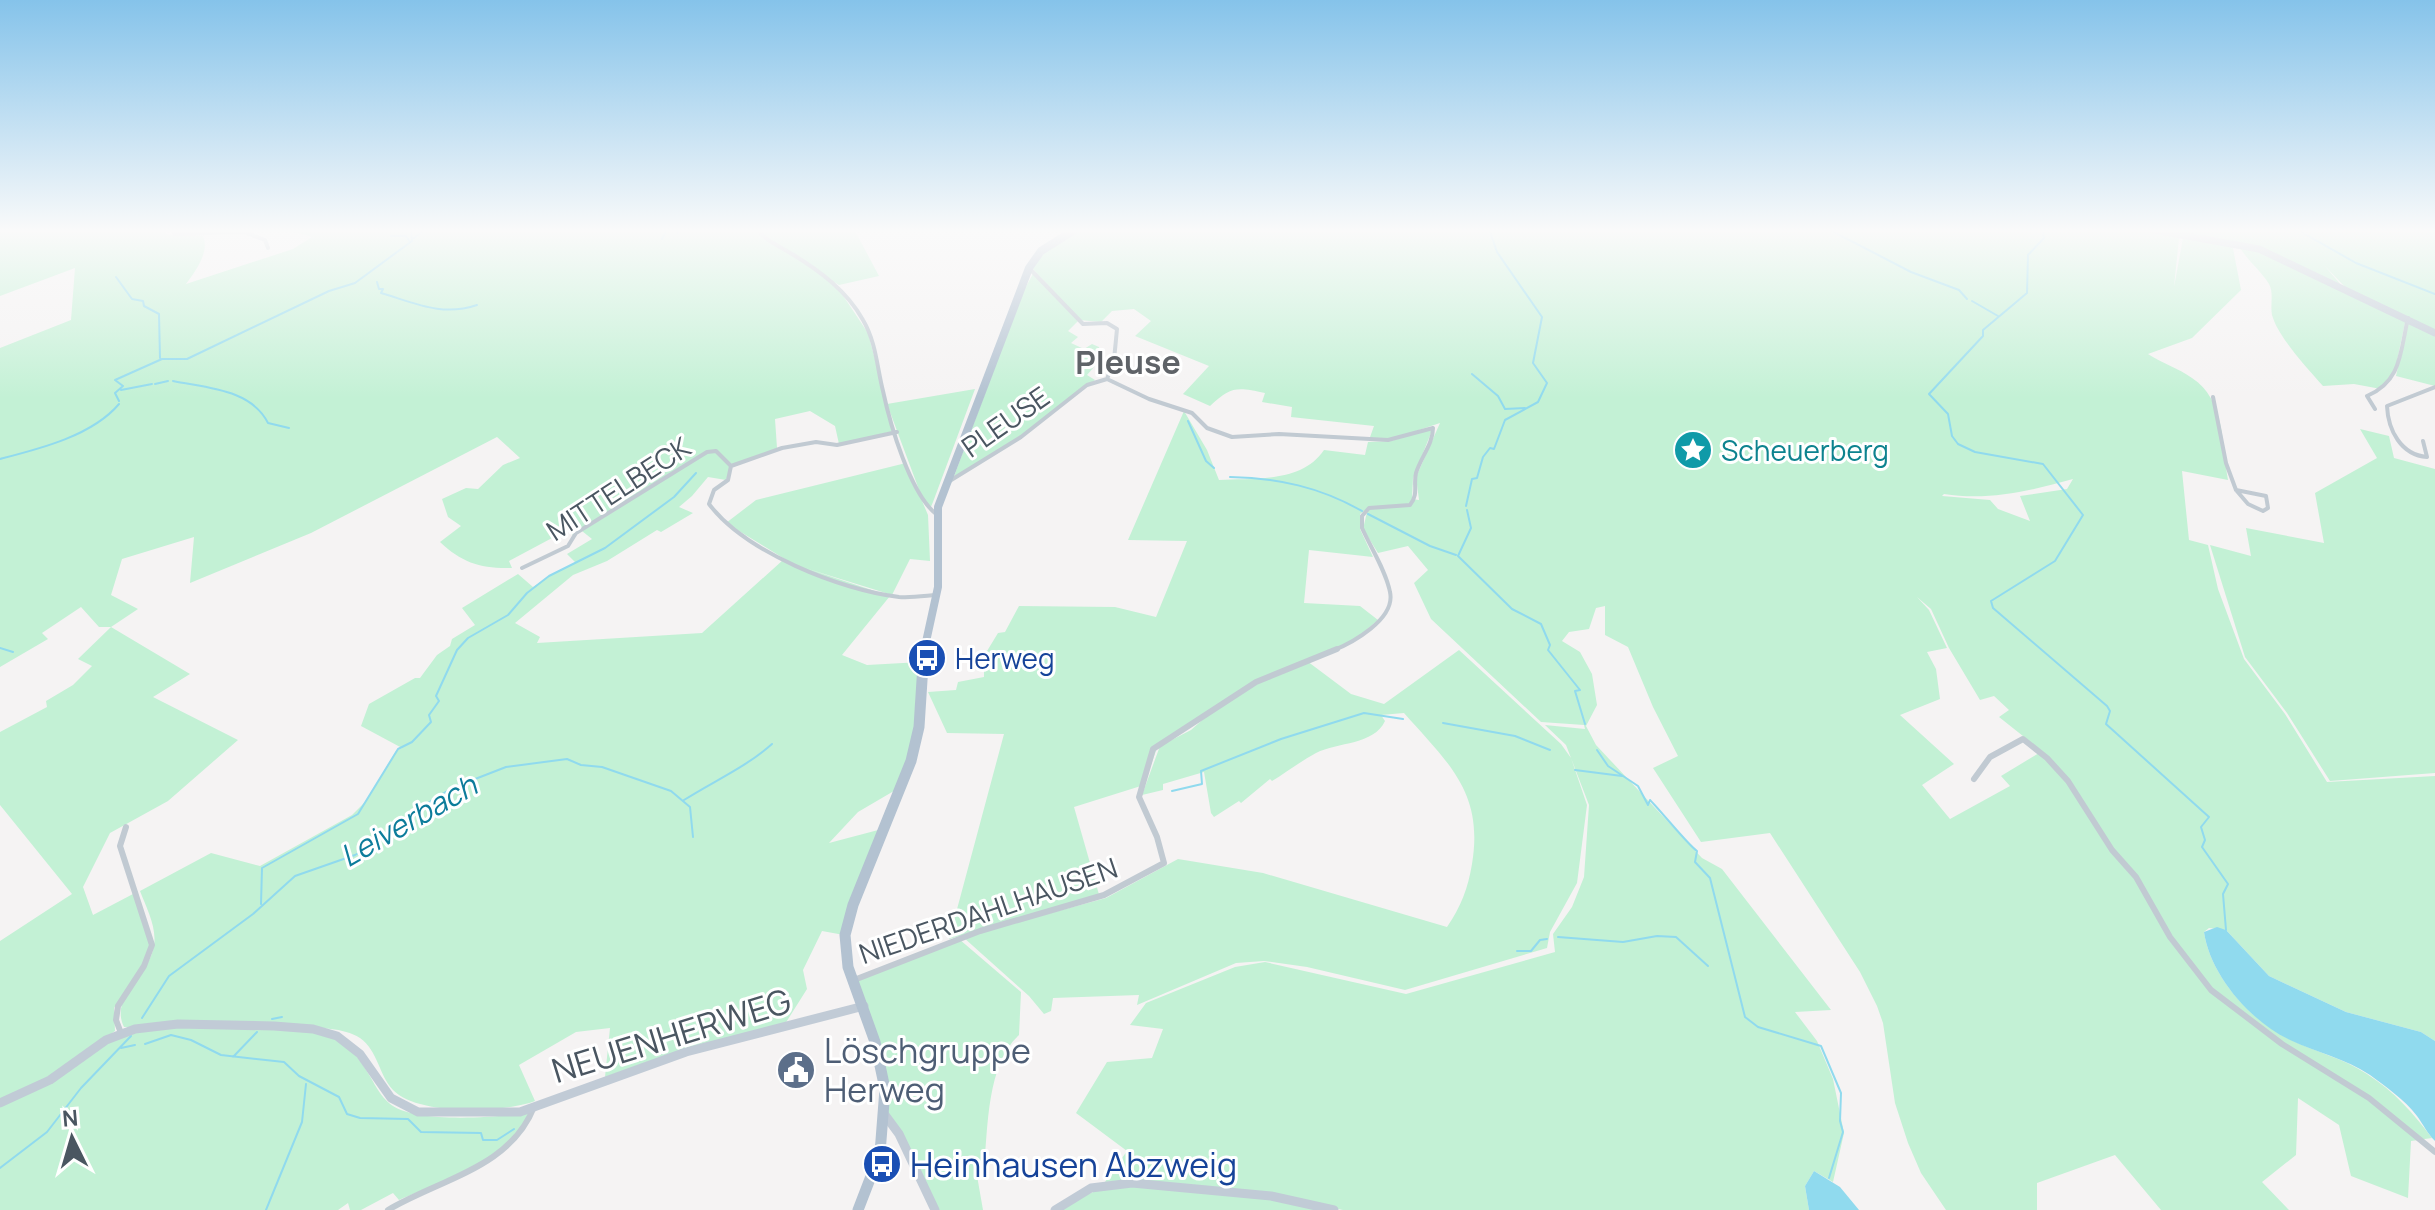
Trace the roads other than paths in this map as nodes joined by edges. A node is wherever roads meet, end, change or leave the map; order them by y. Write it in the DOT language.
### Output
graph roads {
  1 [pos="836,285"];
  2 [pos="1022,285"];
  3 [pos="1046,285"];
  4 [pos="2338,285"];
  5 [pos="2408,318"];
  6 [pos="2435,333"];
  7 [pos="1107,379"];
  8 [pos="2435,387"];
  9 [pos="2213,397"];
  10 [pos="2375,409"];
  11 [pos="897,432"];
  12 [pos="2423,441"];
  13 [pos="731,466"];
  14 [pos="947,482"];
  15 [pos="2235,490"];
  16 [pos="936,514"];
  17 [pos="522,568"];
  18 [pos="936,595"];
  19 [pos="1974,779"];
  20 [pos="126,827"];
  21 [pos="853,981"];
  22 [pos="864,1006"];
  23 [pos="121,1033"];
  24 [pos="0,1103"];
  25 [pos="534,1106"];
  26 [pos="885,1115"];
  27 [pos="2435,1152"];
  28 [pos="388,1210"];
  29 [pos="858,1210"];
  30 [pos="935,1210"];
  31 [pos="1055,1210"];
  32 [pos="1334,1210"];
  1 -- 11 [label="street"];
  2 -- 14 [label="main road"];
  3 -- 7 [label="street"];
  4 -- 5 [label="street"];
  5 -- 6 [label="street"];
  5 -- 10 [label="street"];
  7 -- 14 [label="street, PLEUSE"];
  7 -- 21 [label="street, NIEDERDAHLHAUSEN"];
  8 -- 12 [label="street"];
  9 -- 15 [label="street"];
  11 -- 13 [label="street"];
  11 -- 16 [label="street"];
  13 -- 17 [label="street, MITTELBECK"];
  13 -- 18 [label="street"];
  14 -- 16 [label="main road"];
  15 -- 15 [label="street"];
  16 -- 18 [label="main road"];
  18 -- 21 [label="main road"];
  19 -- 27 [label="street"];
  20 -- 23 [label="street"];
  21 -- 22 [label="main road"];
  22 -- 25 [label="street, NEUENHERWEG"];
  22 -- 26 [label="main road"];
  23 -- 24 [label="street"];
  23 -- 25 [label="street"];
  25 -- 28 [label="street, NEUENHERWEG"];
  26 -- 29 [label="main road"];
  26 -- 30 [label="street"];
  31 -- 32 [label="street"];
}
